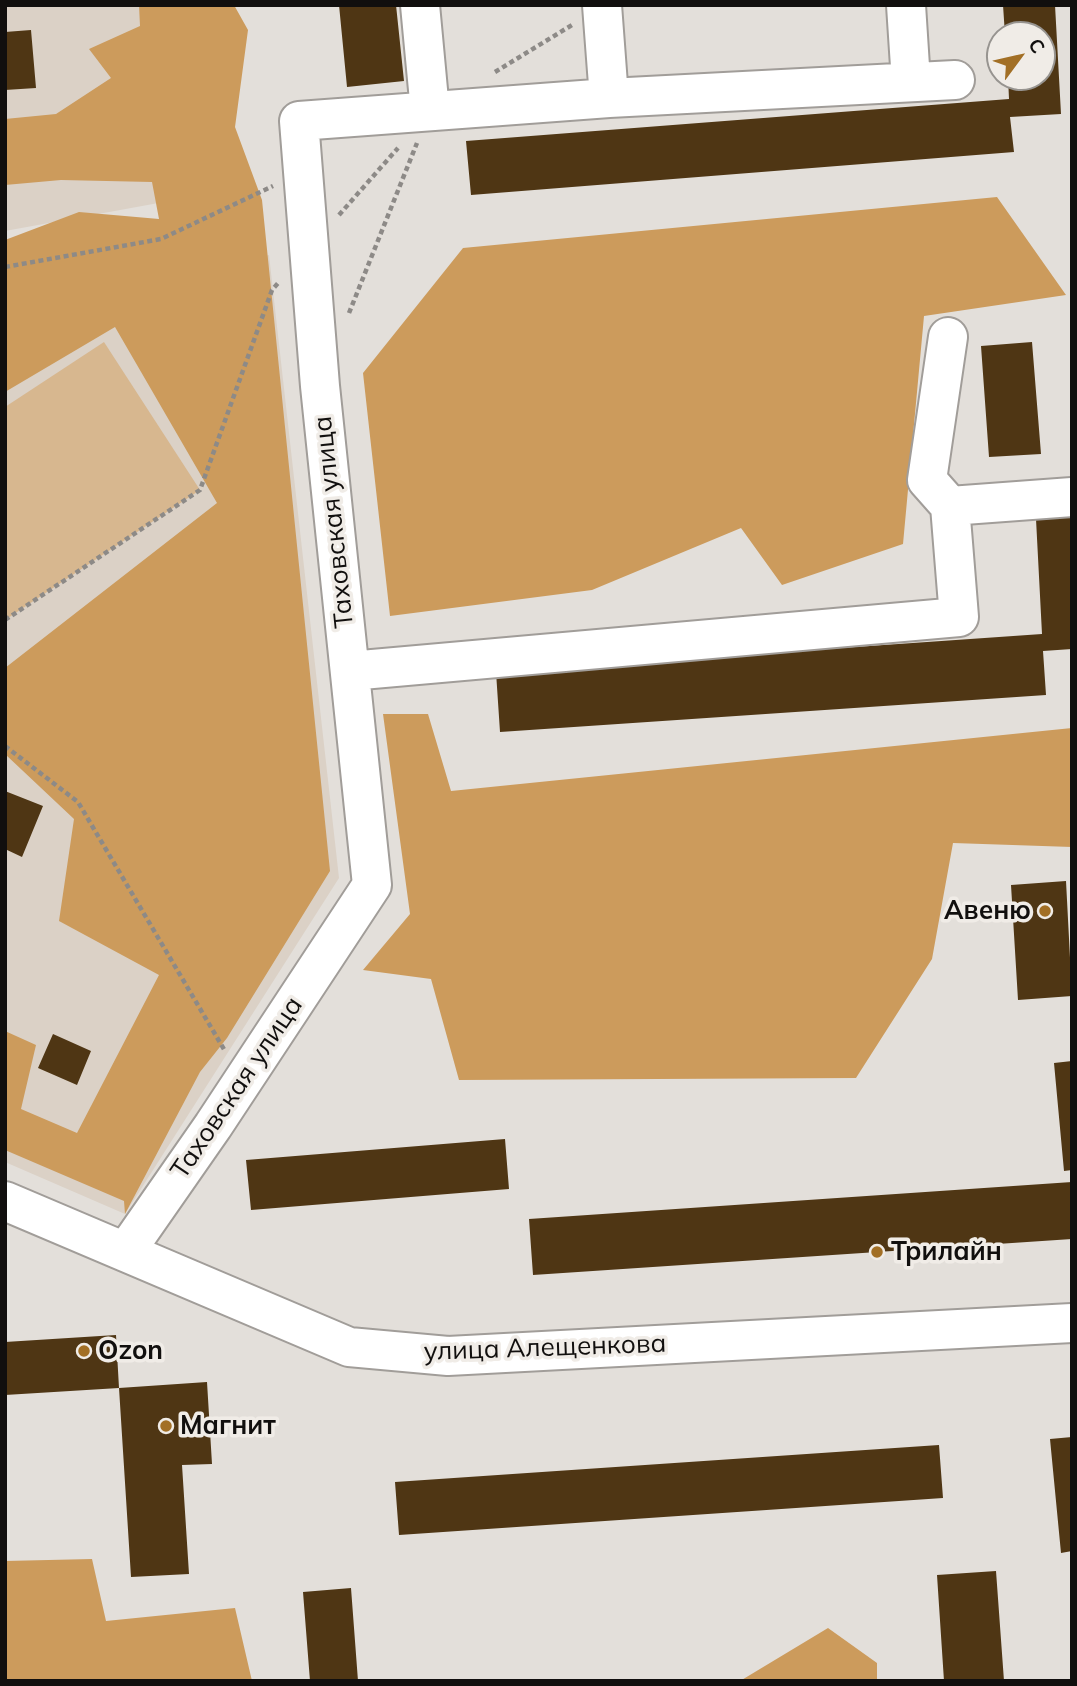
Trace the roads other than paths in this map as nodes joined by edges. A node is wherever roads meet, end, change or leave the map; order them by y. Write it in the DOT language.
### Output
graph roads {
  1 [pos="420,5"];
  2 [pos="906,5"];
  3 [pos="602,6"];
  4 [pos="955,80"];
  5 [pos="911,82"];
  6 [pos="609,98"];
  7 [pos="430,111"];
  8 [pos="948,337"];
  9 [pos="1072,497"];
  10 [pos="950,506"];
  11 [pos="350,671"];
  12 [pos="5,1201"];
  13 [pos="126,1251"];
  14 [pos="1072,1323"];
  1 -- 7 [label="street"];
  2 -- 5 [label="street"];
  3 -- 6 [label="street"];
  4 -- 5 [label="street, Таховская улица"];
  5 -- 6 [label="street, Таховская улица"];
  6 -- 7 [label="street, Таховская улица"];
  7 -- 11 [label="street, Таховская улица"];
  8 -- 10 [label="street"];
  9 -- 10 [label="street"];
  10 -- 11 [label="street"];
  11 -- 13 [label="street, Таховская улица"];
  12 -- 13 [label="street, улица Алещенкова"];
  13 -- 14 [label="street, улица Алещенкова"];
}
